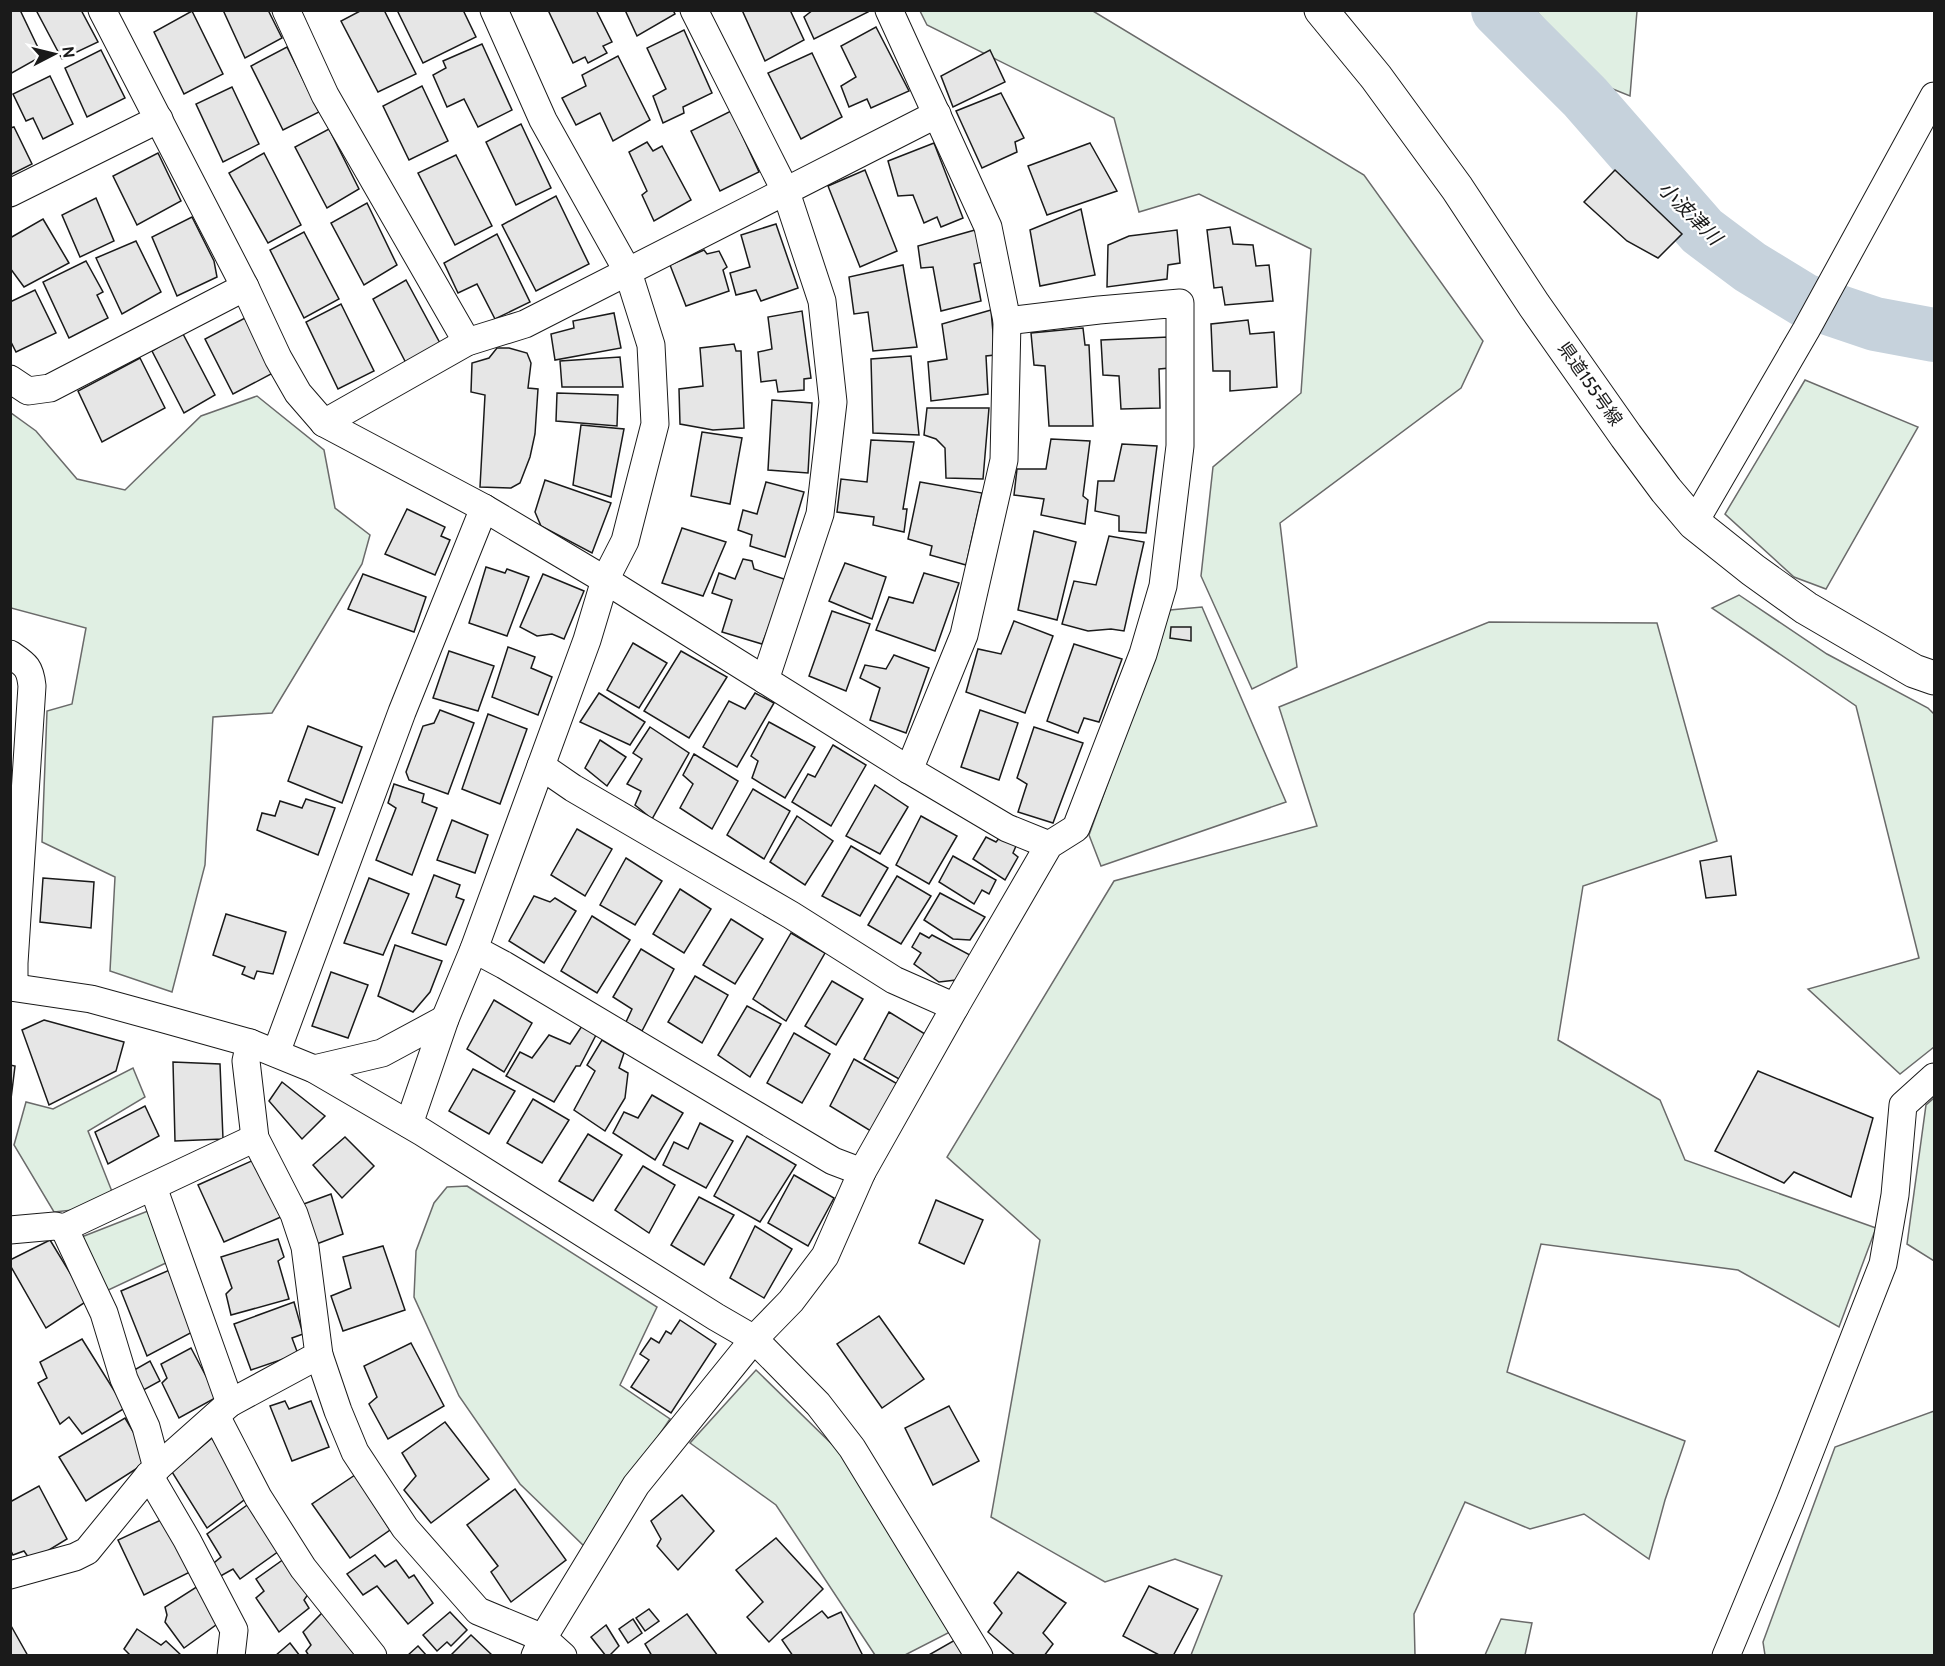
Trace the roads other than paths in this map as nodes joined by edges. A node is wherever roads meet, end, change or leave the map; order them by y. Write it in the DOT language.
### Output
graph roads {
  1 [pos="102,10"];
  2 [pos="286,10"];
  3 [pos="494,10"];
  4 [pos="694,10"];
  5 [pos="889,10"];
  6 [pos="1321,10"];
  7 [pos="1935,96"];
  8 [pos="937,114"];
  9 [pos="159,119"];
  10 [pos="786,192"];
  11 [pos="10,193"];
  12 [pos="628,272"];
  13 [pos="245,287"];
  14 [pos="1006,321"];
  15 [pos="467,342"];
  16 [pos="10,379"];
  17 [pos="324,423"];
  18 [pos="483,508"];
  19 [pos="1694,523"];
  20 [pos="605,580"];
  21 [pos="10,654"];
  22 [pos="1935,678"];
  23 [pos="765,680"];
  24 [pos="541,766"];
  25 [pos="909,770"];
  26 [pos="18,788"];
  27 [pos="1049,845"];
  28 [pos="474,949"];
  29 [pos="12,987"];
  30 [pos="954,1007"];
  31 [pos="445,1019"];
  32 [pos="250,1043"];
  33 [pos="276,1053"];
  34 [pos="314,1069"];
  35 [pos="1935,1077"];
  36 [pos="409,1124"];
  37 [pos="255,1138"];
  38 [pos="862,1172"];
  39 [pos="153,1187"];
  40 [pos="64,1228"];
  41 [pos="10,1230"];
  42 [pos="754,1339"];
  43 [pos="319,1355"];
  44 [pos="223,1409"];
  45 [pos="153,1471"];
  46 [pos="10,1575"];
  47 [pos="547,1650"];
  48 [pos="231,1656"];
  49 [pos="373,1656"];
  50 [pos="979,1656"];
  51 [pos="1726,1656"];
  1 -- 9 [label="street"];
  2 -- 15 [label="street"];
  3 -- 12 [label="street"];
  4 -- 10 [label="street"];
  5 -- 8 [label="street"];
  6 -- 19 [label="main road, 県道155号線"];
  7 -- 19 [label="street"];
  8 -- 10 [label="street"];
  8 -- 14 [label="street"];
  9 -- 11 [label="street"];
  9 -- 13 [label="street"];
  10 -- 12 [label="street"];
  10 -- 23 [label="street"];
  12 -- 15 [label="street"];
  12 -- 20 [label="street"];
  13 -- 16 [label="street"];
  13 -- 17 [label="street"];
  14 -- 25 [label="street"];
  14 -- 27 [label="street"];
  15 -- 17 [label="street"];
  17 -- 18 [label="street"];
  18 -- 20 [label="street"];
  18 -- 33 [label="street"];
  19 -- 22 [label="main road, 県道155号線"];
  20 -- 23 [label="street"];
  20 -- 24 [label="street"];
  21 -- 26 [label="street"];
  23 -- 25 [label="street"];
  24 -- 28 [label="street"];
  24 -- 30 [label="street"];
  25 -- 27 [label="street"];
  26 -- 29 [label="street"];
  27 -- 30 [label="street"];
  28 -- 31 [label="street"];
  28 -- 38 [label="street"];
  29 -- 32 [label="street"];
  30 -- 38 [label="street"];
  31 -- 34 [label="street"];
  31 -- 36 [label="street"];
  32 -- 33 [label="street"];
  32 -- 37 [label="street"];
  33 -- 34 [label="street"];
  34 -- 36 [label="street"];
  35 -- 51 [label="street"];
  36 -- 42 [label="street"];
  37 -- 39 [label="street"];
  37 -- 43 [label="street"];
  38 -- 42 [label="street"];
  39 -- 40 [label="street"];
  39 -- 44 [label="street"];
  40 -- 41 [label="street"];
  40 -- 45 [label="street"];
  42 -- 47 [label="street"];
  42 -- 50 [label="street"];
  43 -- 44 [label="street"];
  43 -- 47 [label="street"];
  44 -- 45 [label="street"];
  44 -- 49 [label="street"];
  45 -- 46 [label="street"];
  45 -- 48 [label="street"];
}
